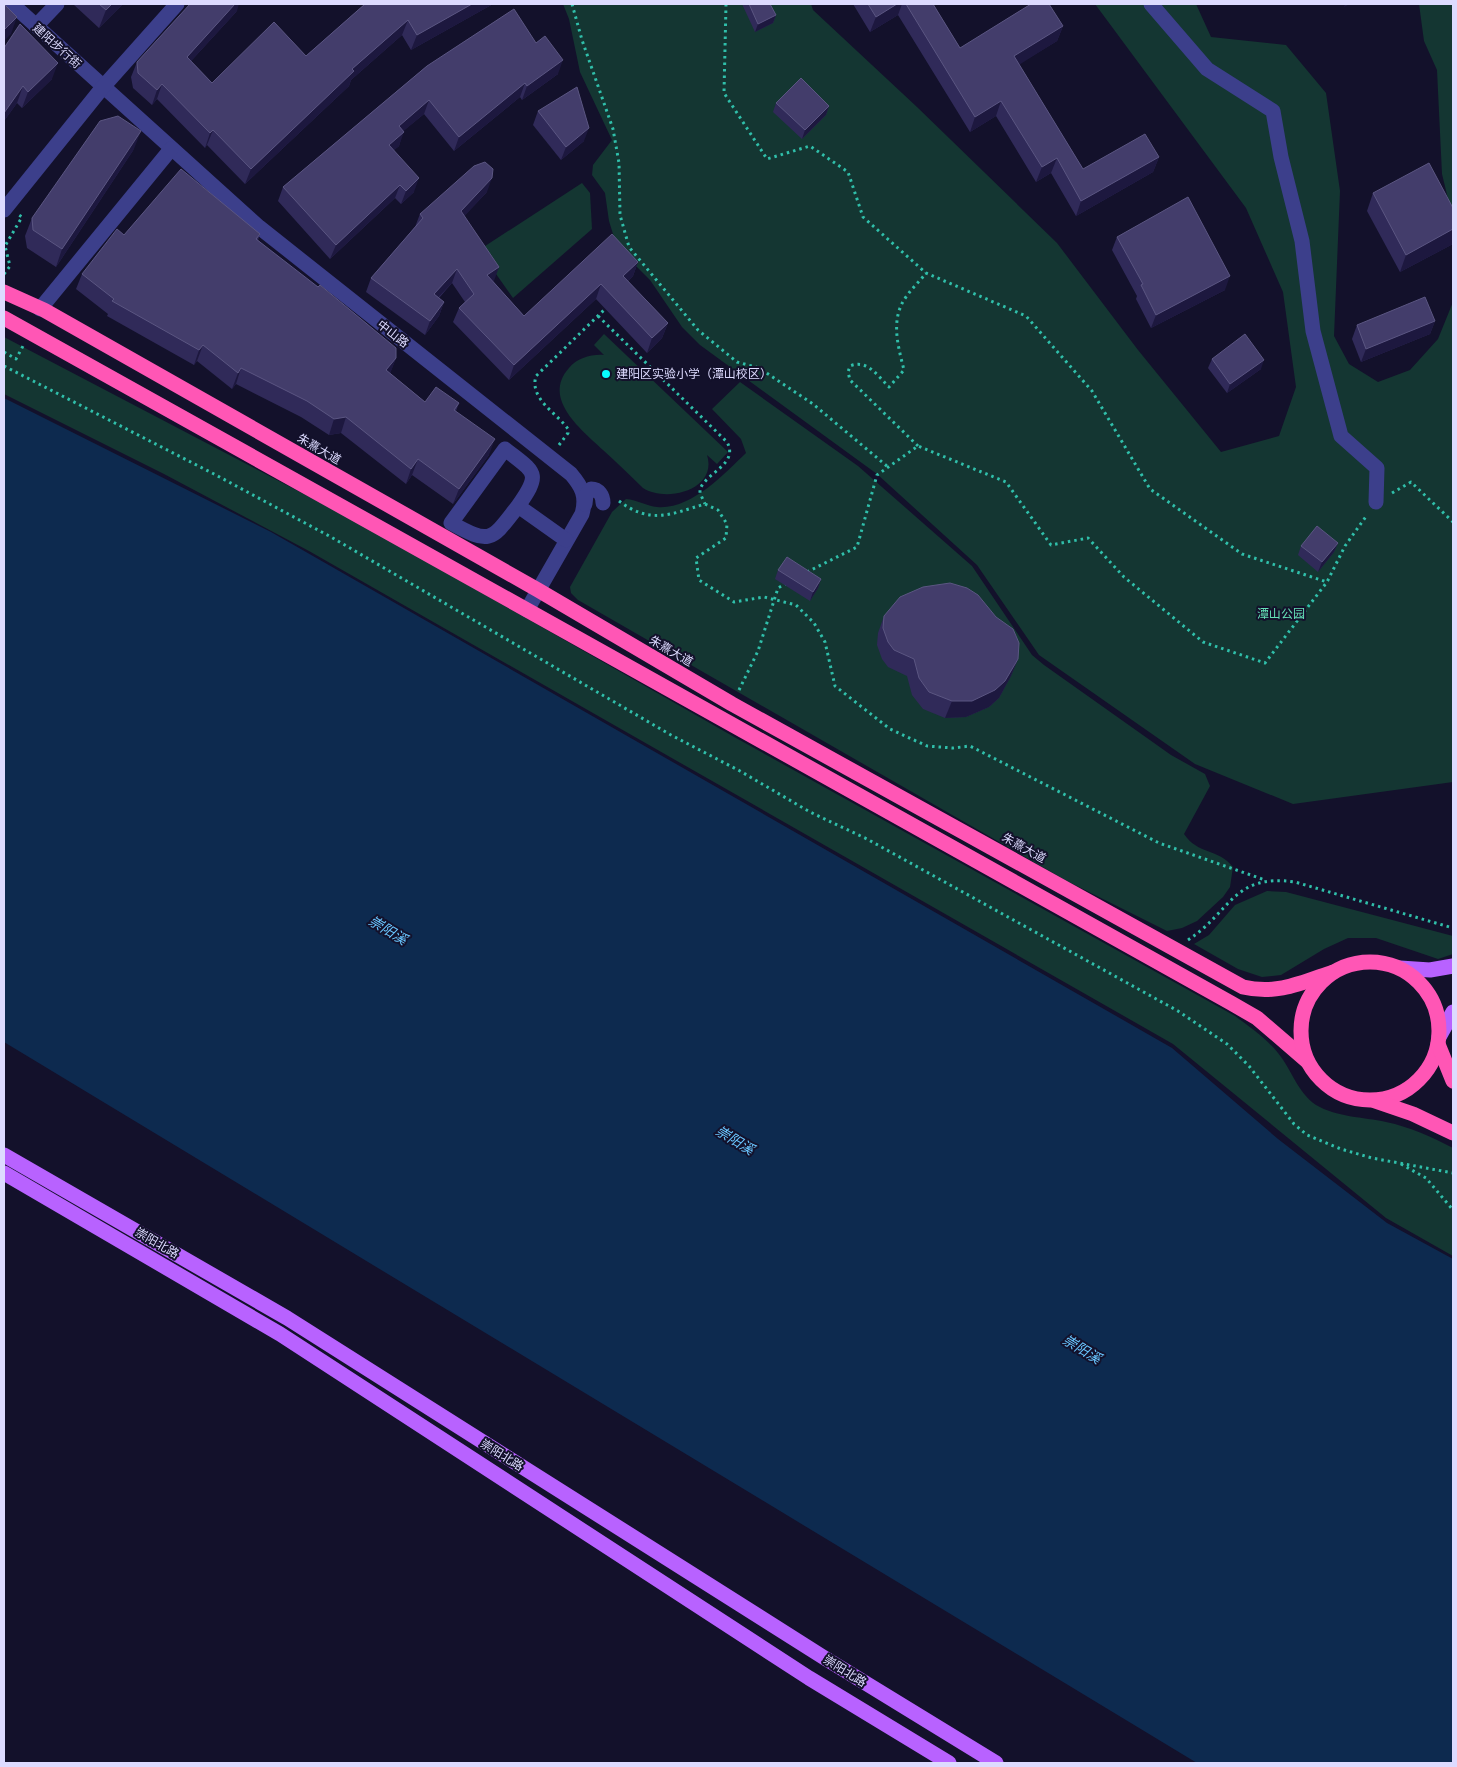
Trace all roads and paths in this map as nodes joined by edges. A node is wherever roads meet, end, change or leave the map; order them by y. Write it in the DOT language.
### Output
graph roads {
  1 [pos="12,4"];
  2 [pos="57,4"];
  3 [pos="177,4"];
  4 [pos="572,4"];
  5 [pos="726,4"];
  6 [pos="1151,4"];
  7 [pos="36,26"];
  8 [pos="103,87"];
  9 [pos="171,149"];
  10 [pos="4,210"];
  11 [pos="14,228"];
  12 [pos="926,273"];
  13 [pos="4,274"];
  14 [pos="4,292"];
  15 [pos="40,309"];
  16 [pos="605,309"];
  17 [pos="598,316"];
  18 [pos="4,318"];
  19 [pos="31,333"];
  20 [pos="4,352"];
  21 [pos="4,366"];
  22 [pos="918,446"];
  23 [pos="550,457"];
  24 [pos="888,467"];
  25 [pos="618,500"];
  26 [pos="1376,502"];
  27 [pos="603,503"];
  28 [pos="585,504"];
  29 [pos="705,504"];
  30 [pos="518,506"];
  31 [pos="1453,522"];
  32 [pos="566,540"];
  33 [pos="800,576"];
  34 [pos="792,580"];
  35 [pos="1327,582"];
  36 [pos="538,590"];
  37 [pos="775,600"];
  38 [pos="527,610"];
  39 [pos="732,704"];
  40 [pos="1265,880"];
  41 [pos="1453,928"];
  42 [pos="1168,945"];
  43 [pos="1453,966"];
  44 [pos="1400,968"];
  45 [pos="1333,972"];
  46 [pos="1453,1012"];
  47 [pos="1439,1041"];
  48 [pos="1307,1061"];
  49 [pos="1453,1081"];
  50 [pos="1374,1100"];
  51 [pos="1453,1133"];
  52 [pos="4,1155"];
  53 [pos="1396,1162"];
  54 [pos="4,1173"];
  55 [pos="1453,1173"];
  56 [pos="1453,1210"];
  57 [pos="949,1763"];
  58 [pos="996,1763"];
  1 -- 7 [label="street, 建阳步行街"];
  2 -- 7 [label="street"];
  3 -- 8 [label="street"];
  4 -- 24 [label="path"];
  5 -- 12 [label="path"];
  6 -- 26 [label="street"];
  7 -- 8 [label="street, 建阳步行街"];
  8 -- 9 [label="street, 中山路"];
  8 -- 10 [label="street"];
  9 -- 15 [label="street"];
  9 -- 23 [label="street, 中山路"];
  11 -- 13 [label="path"];
  12 -- 22 [label="path"];
  12 -- 35 [label="path"];
  14 -- 15 [label="highway, 朱熹大道"];
  15 -- 36 [label="highway, 朱熹大道"];
  16 -- 17 [label="path"];
  17 -- 23 [label="path"];
  17 -- 29 [label="path"];
  18 -- 19 [label="highway"];
  19 -- 20 [label="path"];
  19 -- 38 [label="highway"];
  21 -- 53 [label="path"];
  22 -- 24 [label="path"];
  22 -- 35 [label="path"];
  23 -- 28 [label="street, 中山路"];
  24 -- 33 [label="path"];
  25 -- 29 [label="path"];
  26 -- 31 [label="path"];
  26 -- 35 [label="path"];
  27 -- 28 [label="street"];
  28 -- 32 [label="street"];
  29 -- 37 [label="path"];
  30 -- 30 [label="street"];
  30 -- 32 [label="street"];
  32 -- 36 [label="street"];
  34 -- 37 [label="path"];
  36 -- 38 [label="street"];
  36 -- 39 [label="highway, 朱熹大道"];
  37 -- 39 [label="path"];
  37 -- 40 [label="path"];
  38 -- 48 [label="highway"];
  39 -- 42 [label="highway, 朱熹大道"];
  40 -- 41 [label="path"];
  40 -- 42 [label="path"];
  42 -- 45 [label="highway, 朱熹大道"];
  43 -- 44 [label="main road"];
  44 -- 45 [label="highway"];
  44 -- 47 [label="highway"];
  45 -- 48 [label="highway"];
  46 -- 47 [label="main road"];
  47 -- 49 [label="highway"];
  47 -- 50 [label="highway"];
  48 -- 50 [label="highway"];
  50 -- 51 [label="highway"];
  52 -- 58 [label="main road, 崇阳北路"];
  53 -- 55 [label="path"];
  53 -- 56 [label="path"];
  54 -- 57 [label="main road, 崇阳北路"];
}
